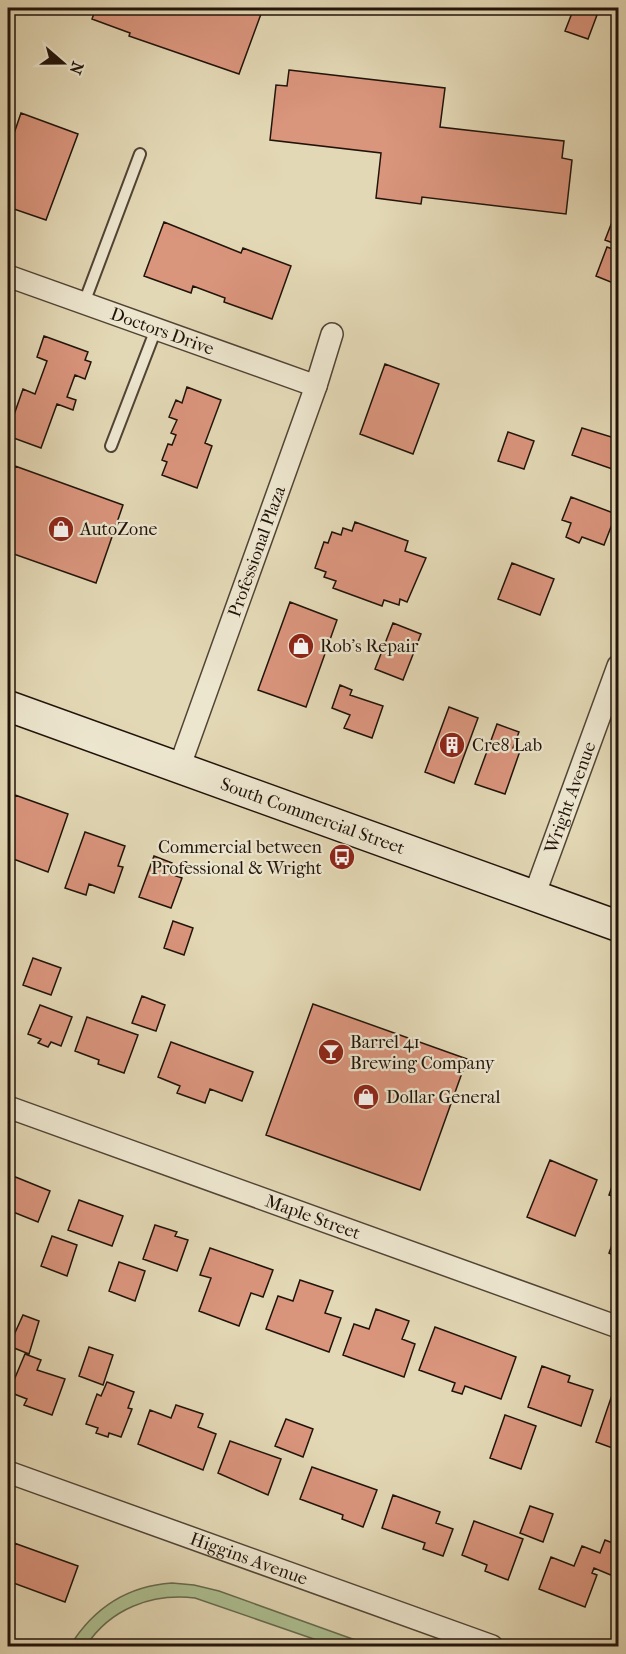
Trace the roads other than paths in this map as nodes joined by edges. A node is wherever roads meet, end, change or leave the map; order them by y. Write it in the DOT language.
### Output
graph roads {
  1 [pos="140,154"];
  2 [pos="8,276"];
  3 [pos="84,303"];
  4 [pos="156,329"];
  5 [pos="332,334"];
  6 [pos="316,387"];
  7 [pos="111,446"];
  8 [pos="618,666"];
  9 [pos="8,706"];
  10 [pos="179,768"];
  11 [pos="534,896"];
  12 [pos="618,926"];
  13 [pos="8,1107"];
  14 [pos="618,1327"];
  15 [pos="8,1472"];
  16 [pos="492,1647"];
  1 -- 3 [label="lane"];
  2 -- 3 [label="street, Doctors Drive"];
  3 -- 4 [label="street, Doctors Drive"];
  4 -- 6 [label="street, Doctors Drive"];
  4 -- 7 [label="lane"];
  5 -- 6 [label="street, Professional Plaza"];
  6 -- 10 [label="street, Professional Plaza"];
  8 -- 11 [label="street, Wright Avenue"];
  9 -- 10 [label="main road, South Commercial Street"];
  10 -- 11 [label="main road, South Commercial Street"];
  11 -- 12 [label="main road, South Commercial Street"];
  13 -- 14 [label="street, Maple Street"];
  15 -- 16 [label="street, Higgins Avenue"];
}
